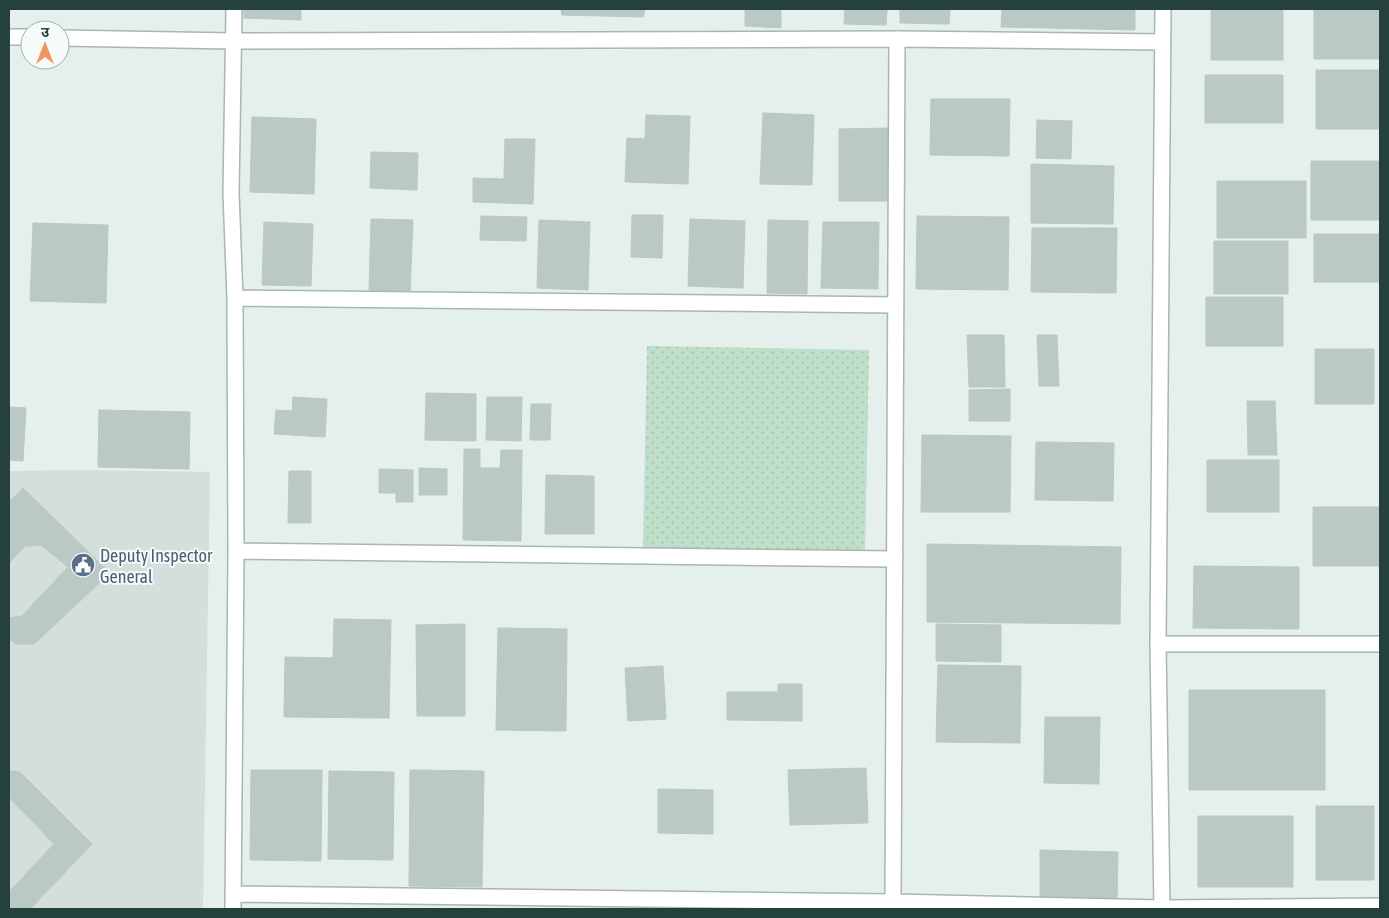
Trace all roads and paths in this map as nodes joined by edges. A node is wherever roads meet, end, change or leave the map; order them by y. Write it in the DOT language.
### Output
graph roads {
  1 [pos="234,9"];
  2 [pos="1163,9"];
  3 [pos="70,38"];
  4 [pos="898,39"];
  5 [pos="233,41"];
  6 [pos="1163,42"];
  7 [pos="235,298"];
  8 [pos="895,305"];
  9 [pos="236,551"];
  10 [pos="895,559"];
  11 [pos="1158,644"];
  12 [pos="1380,644"];
  13 [pos="233,902"];
  14 [pos="894,902"];
  15 [pos="1380,906"];
  16 [pos="1162,909"];
  1 -- 5 [label="street"];
  2 -- 6 [label="street"];
  3 -- 5 [label="street"];
  4 -- 5 [label="street"];
  4 -- 6 [label="street"];
  4 -- 8 [label="street"];
  5 -- 7 [label="street"];
  6 -- 11 [label="street"];
  7 -- 8 [label="street"];
  7 -- 9 [label="street"];
  8 -- 10 [label="street"];
  9 -- 10 [label="street"];
  9 -- 13 [label="street"];
  10 -- 14 [label="street"];
  11 -- 12 [label="street"];
  11 -- 16 [label="street"];
  13 -- 14 [label="street"];
  14 -- 16 [label="street"];
  15 -- 16 [label="street"];
}
